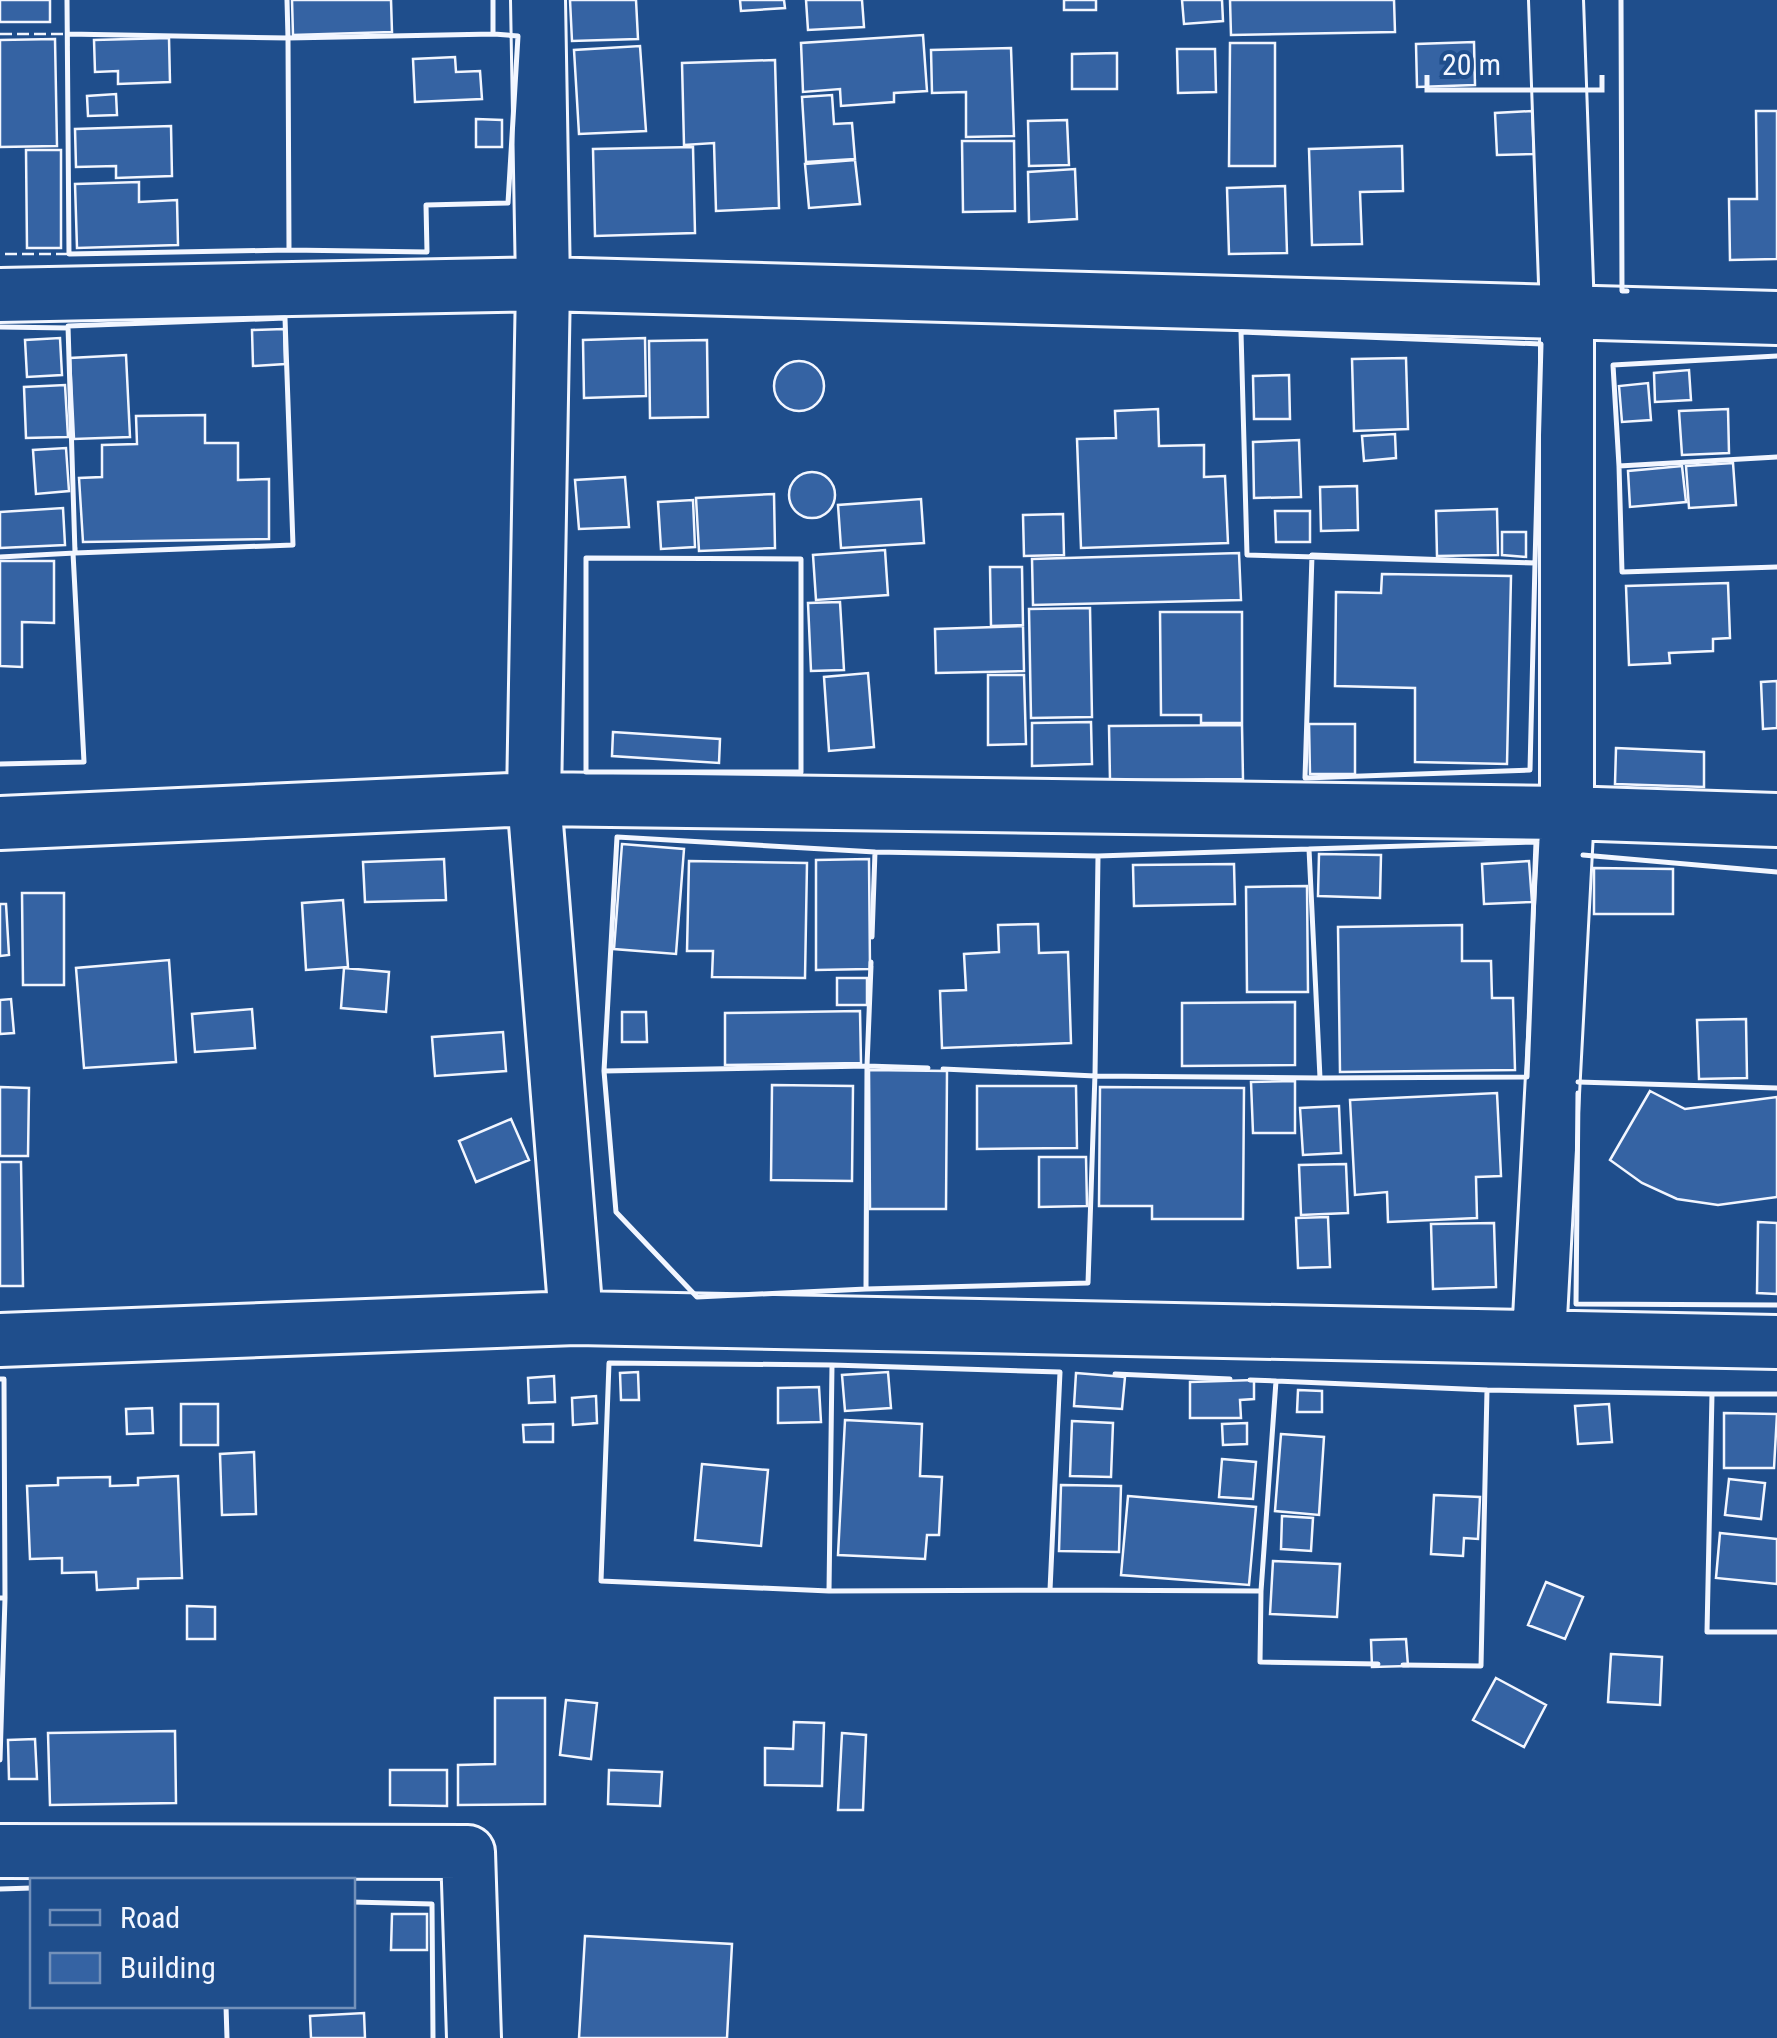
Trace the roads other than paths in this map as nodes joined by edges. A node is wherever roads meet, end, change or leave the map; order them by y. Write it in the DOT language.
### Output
graph roads {
  1 [pos="538,0"];
  2 [pos="1556,0"];
  3 [pos="543,284"];
  4 [pos="0,295"];
  5 [pos="1567,312"];
  6 [pos="1777,318"];
  7 [pos="534,798"];
  8 [pos="1567,813"];
  9 [pos="1777,820"];
  10 [pos="0,823"];
  11 [pos="576,1318"];
  12 [pos="1539,1337"];
  13 [pos="0,1340"];
  14 [pos="1777,1342"];
  15 [pos="0,1851"];
  16 [pos="474,2038"];
  1 -- 3 [label="street"];
  2 -- 5 [label="street"];
  3 -- 4 [label="street"];
  3 -- 5 [label="street"];
  3 -- 7 [label="street"];
  5 -- 6 [label="street"];
  5 -- 8 [label="street"];
  7 -- 8 [label="street"];
  7 -- 10 [label="street"];
  7 -- 11 [label="street"];
  8 -- 9 [label="street"];
  8 -- 12 [label="street"];
  11 -- 12 [label="street"];
  11 -- 13 [label="street"];
  12 -- 14 [label="street"];
  15 -- 16 [label="street"];
}
